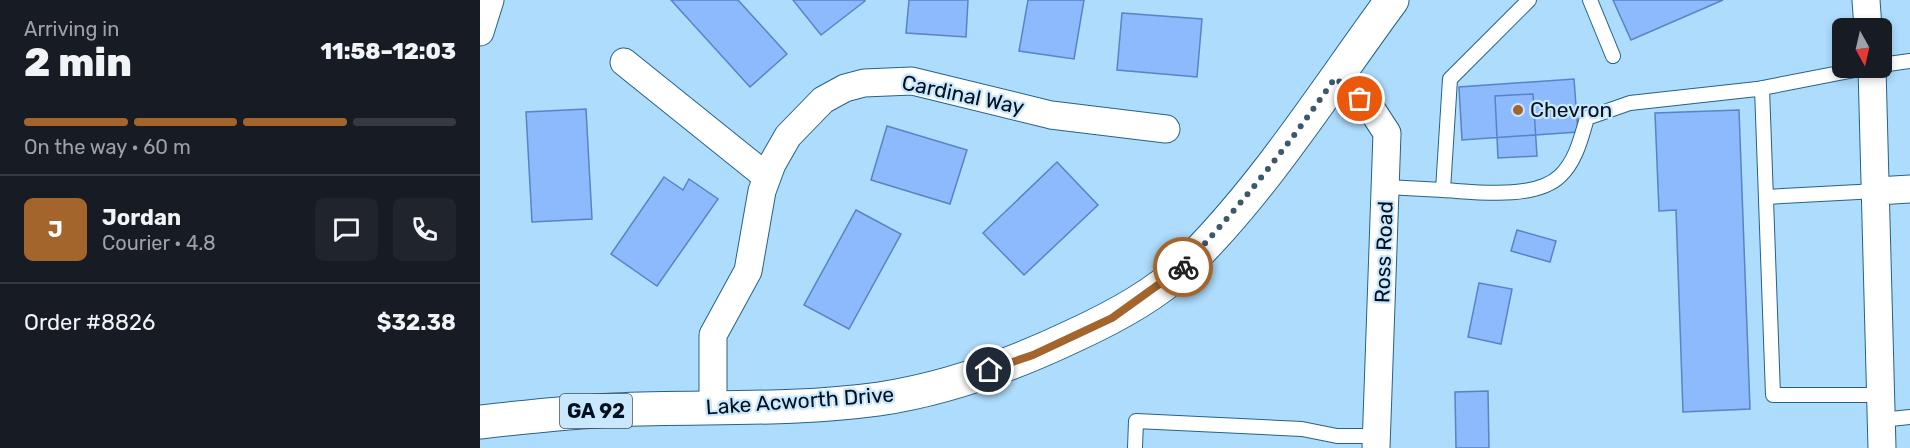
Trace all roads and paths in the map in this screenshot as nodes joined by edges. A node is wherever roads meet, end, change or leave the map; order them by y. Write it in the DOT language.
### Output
graph roads {
  1 [pos="490,0"];
  2 [pos="1392,0"];
  3 [pos="1529,0"];
  4 [pos="1590,0"];
  5 [pos="1866,0"];
  6 [pos="1867,18"];
  7 [pos="480,32"];
  8 [pos="1613,56"];
  9 [pos="624,62"];
  10 [pos="1910,62"];
  11 [pos="1892,64"];
  12 [pos="1832,74"];
  13 [pos="1335,78"];
  14 [pos="1872,78"];
  15 [pos="1762,88"];
  16 [pos="1166,129"];
  17 [pos="767,177"];
  18 [pos="1386,187"];
  19 [pos="1910,189"];
  20 [pos="1443,190"];
  21 [pos="1877,192"];
  22 [pos="1766,197"];
  23 [pos="1880,407"];
  24 [pos="713,409"];
  25 [pos="1910,417"];
  26 [pos="480,422"];
  27 [pos="1376,442"];
  28 [pos="1135,448"];
  29 [pos="1882,448"];
  1 -- 7 [label="street"];
  2 -- 13 [label="main road, Lake Acworth Drive / GA 92"];
  3 -- 20 [label="lane"];
  4 -- 8 [label="lane"];
  5 -- 6 [label="street"];
  9 -- 17 [label="street"];
  10 -- 11 [label="lane"];
  12 -- 15 [label="lane"];
  13 -- 18 [label="street, Ross Road"];
  13 -- 24 [label="main road, Lake Acworth Drive / GA 92"];
  14 -- 21 [label="street"];
  15 -- 20 [label="lane"];
  15 -- 22 [label="lane"];
  16 -- 17 [label="street, Cardinal Way"];
  17 -- 24 [label="street, Cardinal Way"];
  18 -- 20 [label="lane"];
  18 -- 27 [label="street, Ross Road"];
  19 -- 21 [label="street"];
  21 -- 22 [label="lane"];
  21 -- 23 [label="street"];
  22 -- 23 [label="lane"];
  23 -- 25 [label="lane"];
  23 -- 29 [label="street"];
  24 -- 26 [label="main road, Lake Acworth Drive / GA 92"];
  27 -- 28 [label="lane"];
}
